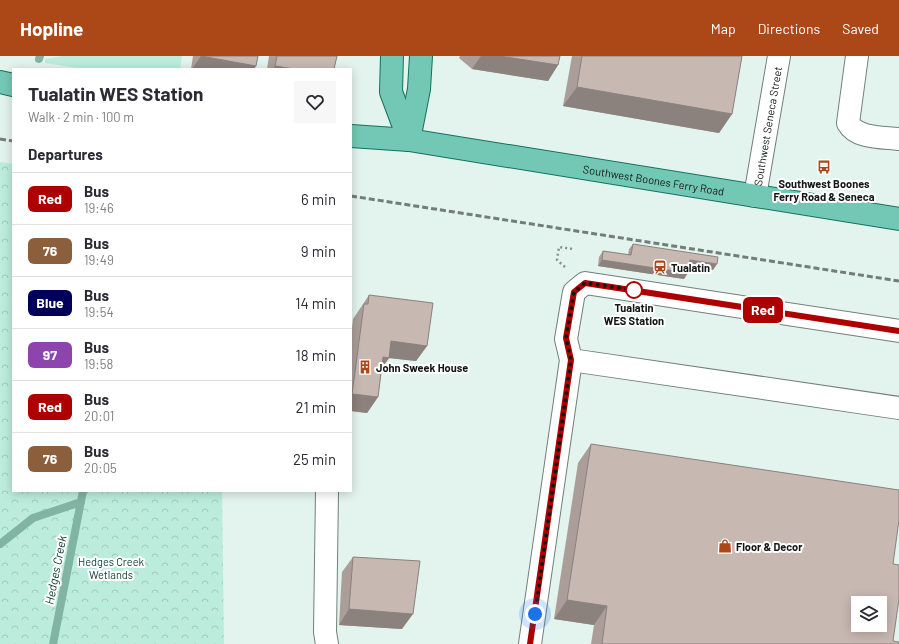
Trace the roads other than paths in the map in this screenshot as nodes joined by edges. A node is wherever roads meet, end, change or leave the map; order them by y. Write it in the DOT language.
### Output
graph roads {
  1 [pos="392,56"];
  2 [pos="421,56"];
  3 [pos="780,56"];
  4 [pos="857,56"];
  5 [pos="0,82"];
  6 [pos="12,84"];
  7 [pos="352,136"];
  8 [pos="899,139"];
  9 [pos="409,140"];
  10 [pos="755,196"];
  11 [pos="899,219"];
  12 [pos="899,331"];
  13 [pos="571,360"];
  14 [pos="899,408"];
  15 [pos="327,492"];
  16 [pos="327,644"];
  17 [pos="530,644"];
  1 -- 9 [label="main road"];
  2 -- 9 [label="main road"];
  3 -- 10 [label="street, Southwest Seneca Street"];
  4 -- 8 [label="street"];
  5 -- 6 [label="main road"];
  7 -- 9 [label="main road, Southwest Boones Ferry Road"];
  9 -- 10 [label="main road, Southwest Boones Ferry Road"];
  10 -- 11 [label="main road, Southwest Boones Ferry Road"];
  12 -- 13 [label="street"];
  13 -- 14 [label="street"];
  13 -- 17 [label="street"];
  15 -- 16 [label="street"];
}
